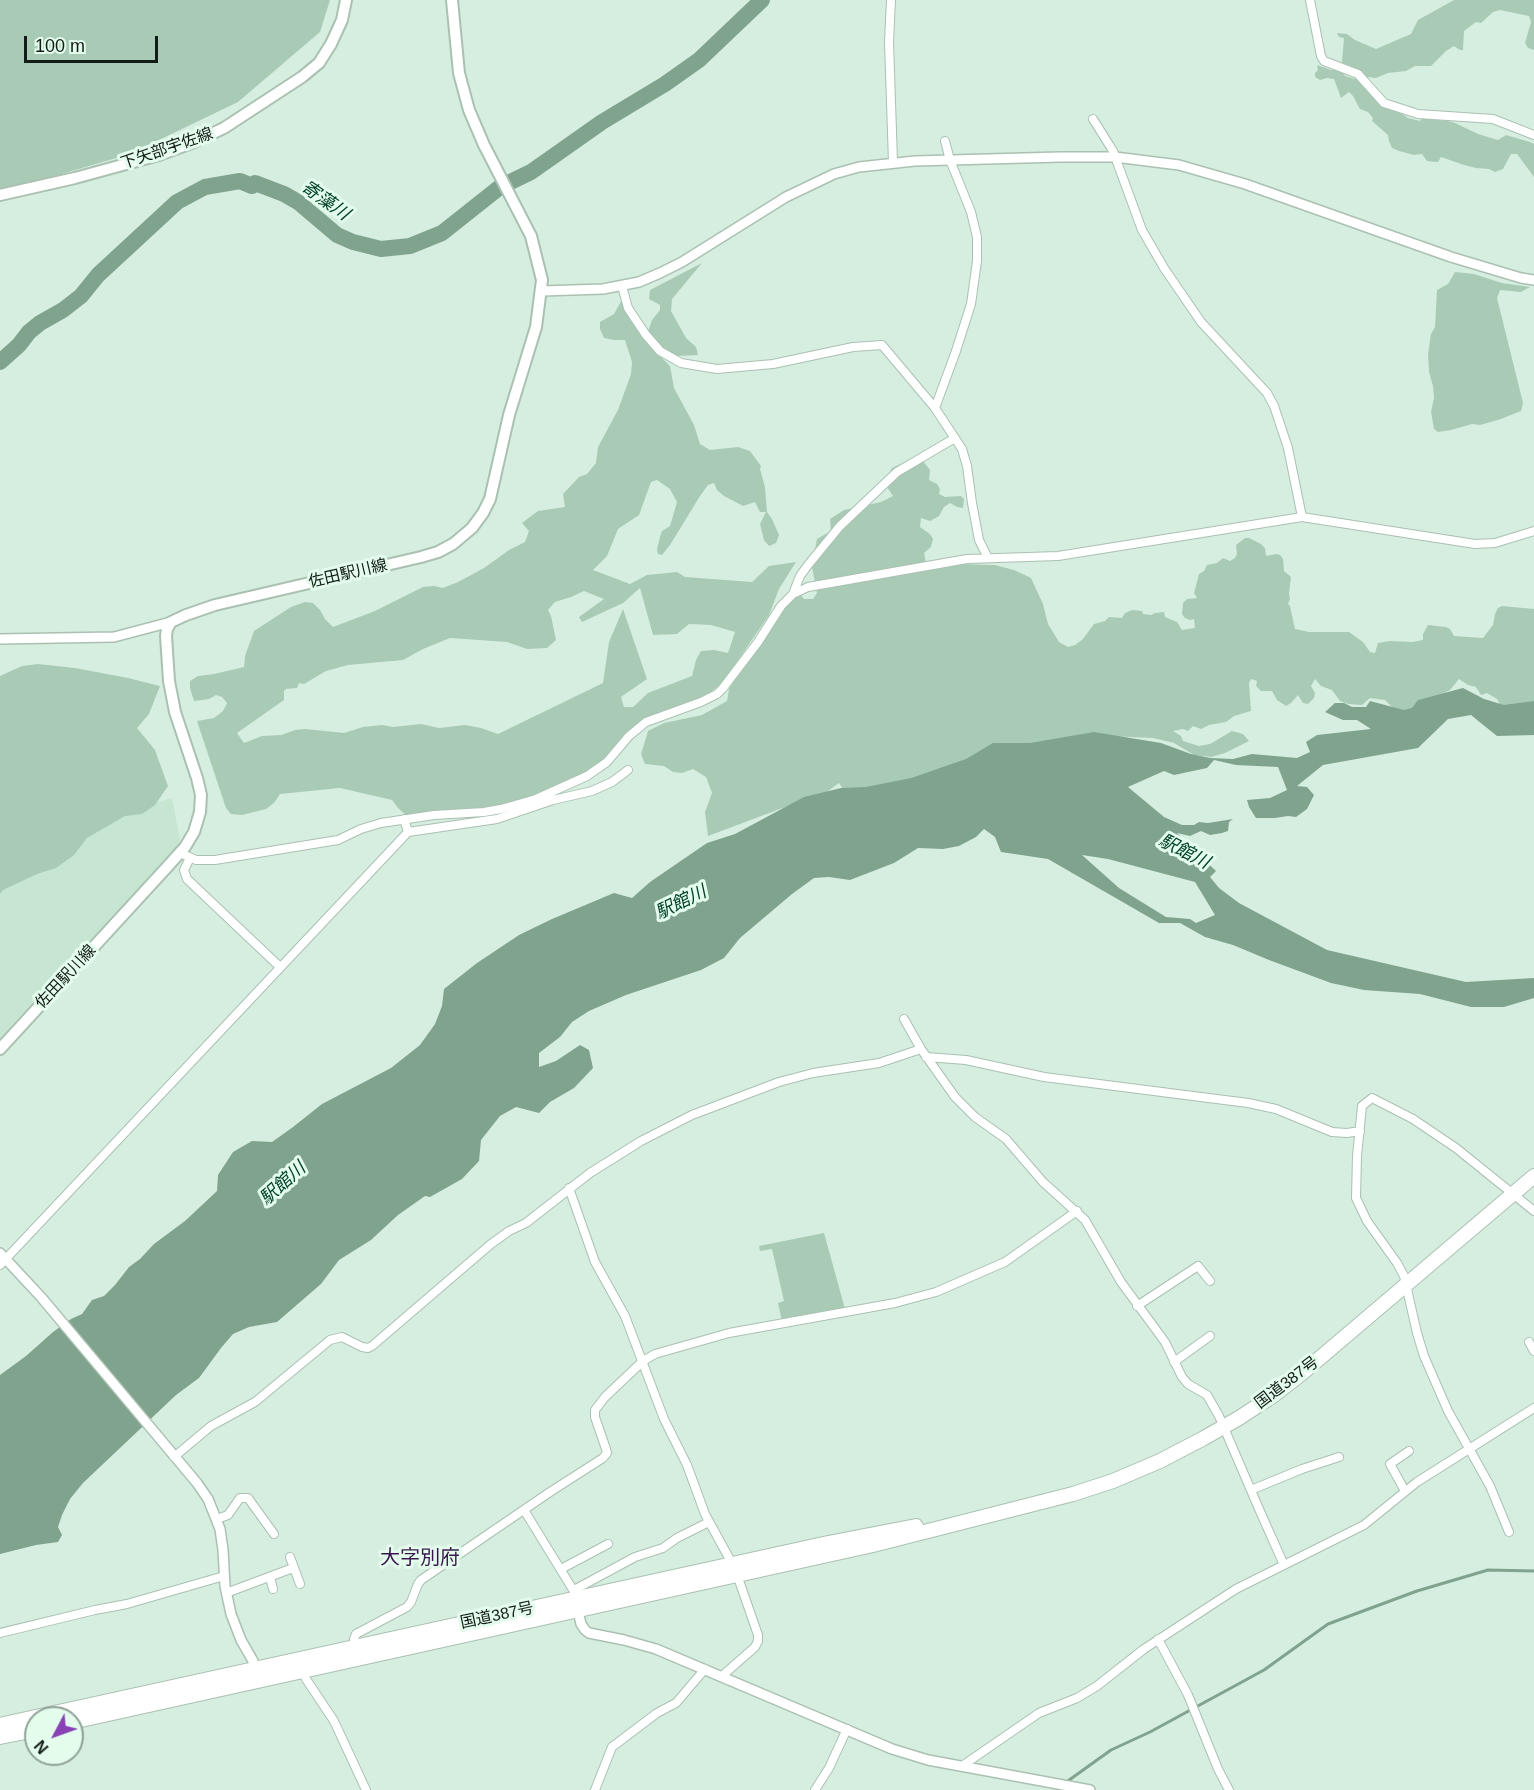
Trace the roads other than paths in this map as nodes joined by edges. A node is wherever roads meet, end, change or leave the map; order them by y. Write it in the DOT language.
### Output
graph roads {
  1 [pos="346,0"];
  2 [pos="452,0"];
  3 [pos="891,0"];
  4 [pos="1310,0"];
  5 [pos="1093,119"];
  6 [pos="1534,135"];
  7 [pos="945,141"];
  8 [pos="1115,157"];
  9 [pos="950,160"];
  10 [pos="893,162"];
  11 [pos="0,195"];
  12 [pos="1534,280"];
  13 [pos="622,286"];
  14 [pos="542,291"];
  15 [pos="935,408"];
  16 [pos="955,438"];
  17 [pos="1302,518"];
  18 [pos="1534,531"];
  19 [pos="988,558"];
  20 [pos="793,594"];
  21 [pos="171,622"];
  22 [pos="0,639"];
  23 [pos="628,770"];
  24 [pos="404,819"];
  25 [pos="408,832"];
  26 [pos="180,853"];
  27 [pos="190,858"];
  28 [pos="280,967"];
  29 [pos="904,1019"];
  30 [pos="0,1049"];
  31 [pos="921,1049"];
  32 [pos="926,1057"];
  33 [pos="1360,1131"];
  34 [pos="1534,1176"];
  35 [pos="569,1188"];
  36 [pos="1515,1193"];
  37 [pos="1077,1211"];
  38 [pos="1534,1211"];
  39 [pos="2,1259"];
  40 [pos="1210,1281"];
  41 [pos="1407,1285"];
  42 [pos="1137,1305"];
  43 [pos="1210,1335"];
  44 [pos="1529,1342"];
  45 [pos="1534,1351"];
  46 [pos="643,1361"];
  47 [pos="1174,1362"];
  48 [pos="1534,1408"];
  49 [pos="1224,1427"];
  50 [pos="1470,1448"];
  51 [pos="1409,1451"];
  52 [pos="173,1455"];
  53 [pos="1339,1457"];
  54 [pos="1251,1490"];
  55 [pos="1406,1491"];
  56 [pos="524,1510"];
  57 [pos="217,1519"];
  58 [pos="709,1522"];
  59 [pos="1509,1532"];
  60 [pos="274,1534"];
  61 [pos="608,1544"];
  62 [pos="290,1557"];
  63 [pos="1284,1565"];
  64 [pos="293,1568"];
  65 [pos="561,1569"];
  66 [pos="735,1569"];
  67 [pos="224,1576"];
  68 [pos="270,1577"];
  69 [pos="300,1584"];
  70 [pos="273,1588"];
  71 [pos="226,1593"];
  72 [pos="576,1600"];
  73 [pos="0,1633"];
  74 [pos="1158,1639"];
  75 [pos="356,1647"];
  76 [pos="705,1669"];
  77 [pos="303,1671"];
  78 [pos="257,1675"];
  79 [pos="722,1676"];
  80 [pos="84,1719"];
  81 [pos="0,1725"];
  82 [pos="846,1730"];
  83 [pos="24,1732"];
  84 [pos="0,1737"];
  85 [pos="962,1766"];
  86 [pos="1064,1786"];
  87 [pos="366,1790"];
  88 [pos="595,1790"];
  89 [pos="815,1790"];
  90 [pos="1090,1790"];
  91 [pos="1229,1790"];
  1 -- 11 [label="main road, 下矢部宇佐線"];
  2 -- 14 [label="main road, 佐田駅川線"];
  3 -- 10 [label="street"];
  4 -- 6 [label="street"];
  5 -- 8 [label="street"];
  7 -- 9 [label="street"];
  8 -- 9 [label="street"];
  8 -- 12 [label="street"];
  8 -- 17 [label="street"];
  9 -- 10 [label="street"];
  9 -- 15 [label="street"];
  10 -- 13 [label="street"];
  13 -- 14 [label="street"];
  13 -- 15 [label="street"];
  14 -- 21 [label="main road, 佐田駅川線"];
  15 -- 16 [label="street"];
  16 -- 19 [label="street"];
  16 -- 20 [label="street"];
  17 -- 18 [label="street"];
  17 -- 19 [label="street"];
  19 -- 20 [label="street"];
  20 -- 24 [label="street"];
  21 -- 22 [label="street"];
  21 -- 26 [label="main road, 佐田駅川線"];
  23 -- 25 [label="street"];
  24 -- 25 [label="street"];
  24 -- 27 [label="street"];
  25 -- 28 [label="street"];
  26 -- 27 [label="street"];
  26 -- 30 [label="main road, 佐田駅川線"];
  27 -- 28 [label="street"];
  28 -- 39 [label="street"];
  29 -- 31 [label="street"];
  31 -- 32 [label="street"];
  31 -- 35 [label="street"];
  32 -- 33 [label="street"];
  32 -- 37 [label="street"];
  33 -- 36 [label="street"];
  33 -- 41 [label="street"];
  34 -- 36 [label="highway, 国道387号"];
  35 -- 46 [label="street"];
  35 -- 52 [label="street"];
  36 -- 38 [label="street"];
  36 -- 41 [label="highway, 国道387号"];
  37 -- 42 [label="street"];
  37 -- 46 [label="street"];
  39 -- 52 [label="street"];
  40 -- 42 [label="street"];
  41 -- 49 [label="highway, 国道387号"];
  41 -- 50 [label="street"];
  42 -- 47 [label="street"];
  43 -- 47 [label="street"];
  44 -- 45 [label="street"];
  46 -- 56 [label="street"];
  46 -- 58 [label="street"];
  47 -- 49 [label="street"];
  48 -- 50 [label="street"];
  49 -- 54 [label="street"];
  49 -- 66 [label="highway, 国道387号"];
  50 -- 55 [label="street"];
  50 -- 59 [label="street"];
  51 -- 55 [label="street"];
  52 -- 57 [label="street"];
  53 -- 54 [label="street"];
  54 -- 63 [label="street"];
  55 -- 63 [label="street"];
  56 -- 65 [label="street"];
  56 -- 75 [label="street"];
  57 -- 60 [label="street"];
  57 -- 67 [label="street"];
  58 -- 66 [label="street"];
  58 -- 72 [label="street"];
  61 -- 65 [label="street"];
  62 -- 64 [label="street"];
  63 -- 74 [label="street"];
  64 -- 68 [label="street"];
  64 -- 69 [label="street"];
  65 -- 72 [label="street"];
  66 -- 72 [label="highway, 国道387号"];
  66 -- 79 [label="street"];
  67 -- 71 [label="street"];
  67 -- 73 [label="street"];
  68 -- 70 [label="street"];
  68 -- 71 [label="street"];
  71 -- 78 [label="street"];
  72 -- 75 [label="highway, 国道387号"];
  72 -- 76 [label="street"];
  72 -- 77 [label="highway, 国道387号"];
  74 -- 85 [label="street"];
  74 -- 91 [label="street"];
  75 -- 78 [label="highway, 国道387号"];
  76 -- 79 [label="street"];
  76 -- 88 [label="street"];
  77 -- 78 [label="highway, 国道387号"];
  77 -- 87 [label="street"];
  78 -- 80 [label="highway, 国道387号"];
  78 -- 81 [label="highway, 国道387号"];
  79 -- 82 [label="street"];
  82 -- 85 [label="street"];
  82 -- 89 [label="street"];
  83 -- 84 [label="highway"];
  85 -- 86 [label="street"];
  86 -- 90 [label="street"];
}
